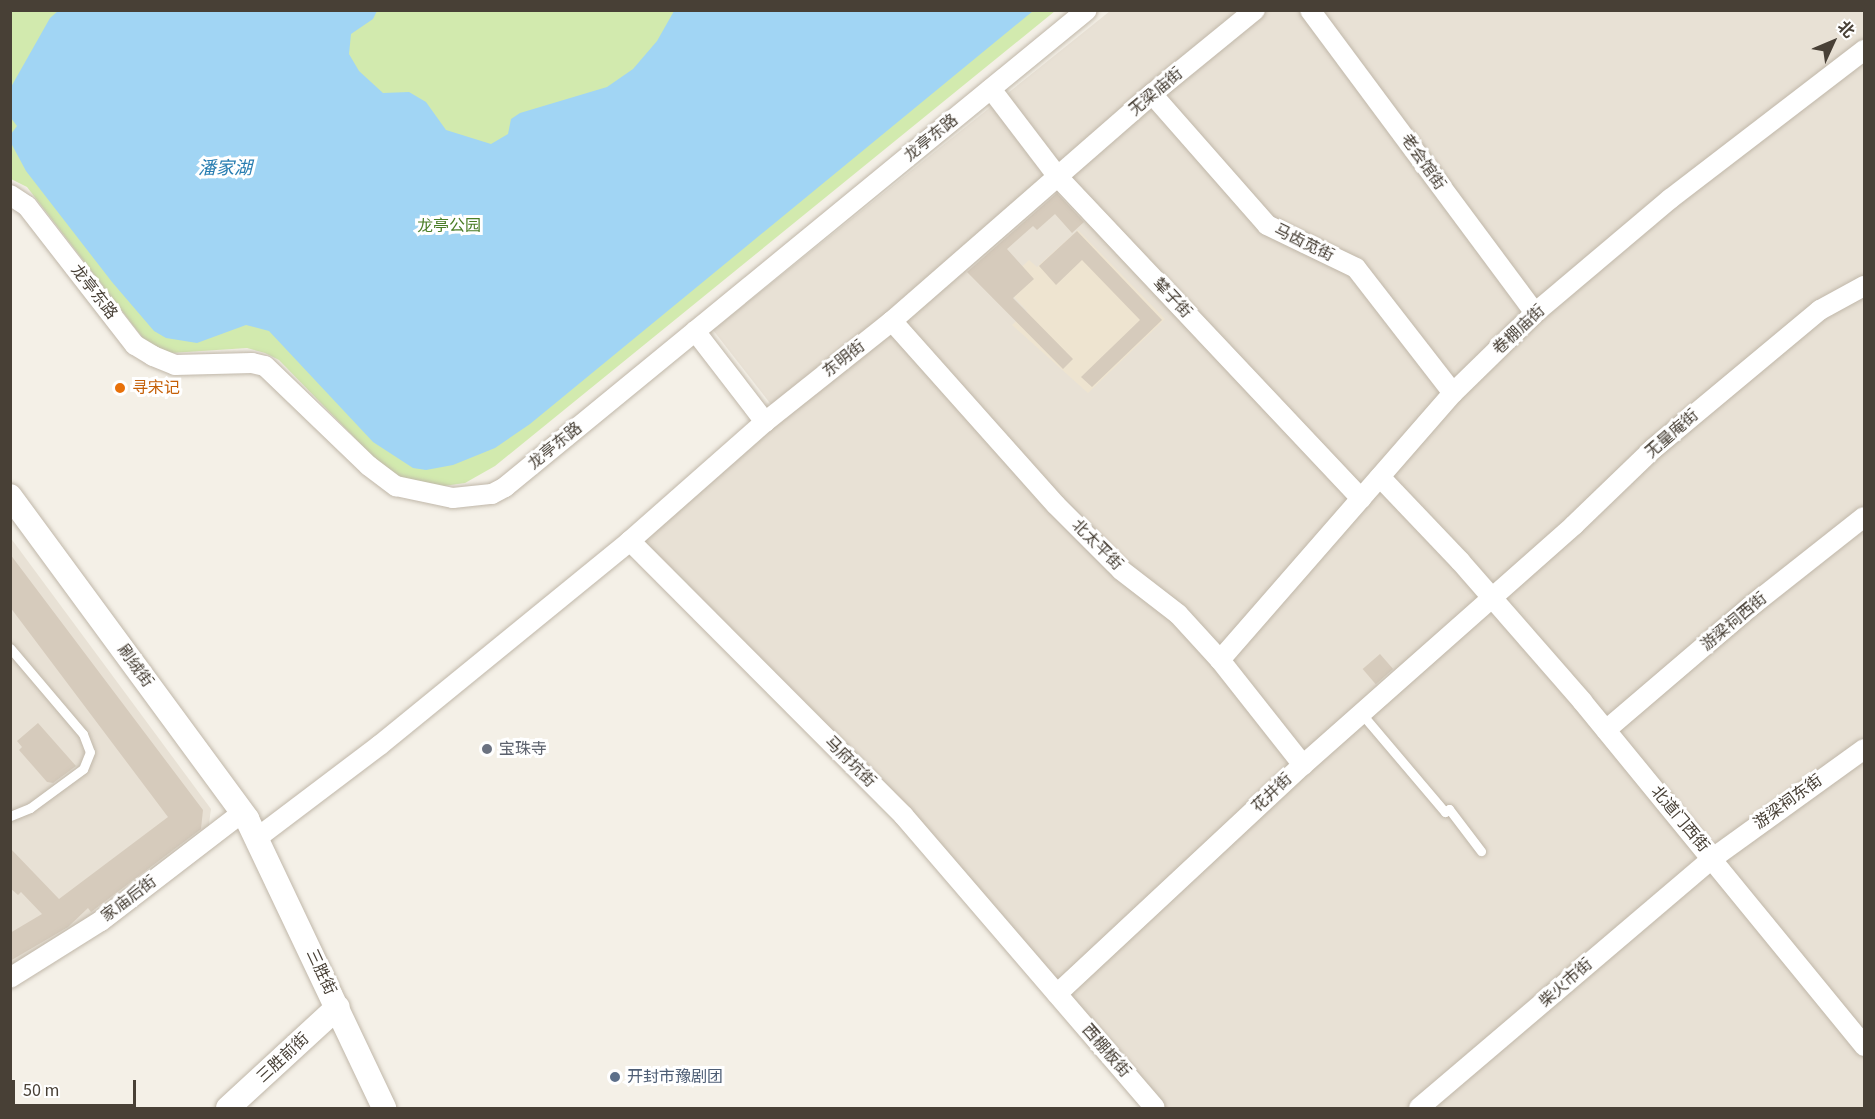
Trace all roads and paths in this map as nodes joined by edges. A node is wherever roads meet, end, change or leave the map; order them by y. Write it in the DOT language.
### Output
graph roads {
  1 [pos="1087,10"];
  2 [pos="1255,10"];
  3 [pos="1310,10"];
  4 [pos="1864,50"];
  5 [pos="991,89"];
  6 [pos="1152,94"];
  7 [pos="1058,177"];
  8 [pos="10,195"];
  9 [pos="1864,286"];
  10 [pos="1534,314"];
  11 [pos="892,321"];
  12 [pos="695,331"];
  13 [pos="1453,393"];
  14 [pos="765,422"];
  15 [pos="1380,477"];
  16 [pos="10,496"];
  17 [pos="1361,499"];
  18 [pos="1864,518"];
  19 [pos="630,541"];
  20 [pos="1491,596"];
  21 [pos="10,648"];
  22 [pos="1220,660"];
  23 [pos="1361,713"];
  24 [pos="1606,730"];
  25 [pos="1864,749"];
  26 [pos="1303,765"];
  27 [pos="242,813"];
  28 [pos="10,816"];
  29 [pos="256,838"];
  30 [pos="1481,851"];
  31 [pos="1713,858"];
  32 [pos="10,978"];
  33 [pos="1057,994"];
  34 [pos="338,1007"];
  35 [pos="1864,1046"];
  36 [pos="228,1108"];
  37 [pos="384,1108"];
  38 [pos="1155,1108"];
  39 [pos="1419,1108"];
  1 -- 5 [label="street, 龙亭东路"];
  2 -- 6 [label="street, 无梁庙街"];
  3 -- 10 [label="street, 老会馆街"];
  4 -- 10 [label="street, 卷棚庙街"];
  5 -- 7 [label="street, 辇子街"];
  5 -- 12 [label="street, 龙亭东路"];
  6 -- 7 [label="street, 无梁庙街"];
  6 -- 13 [label="street, 马齿苋街"];
  7 -- 11 [label="street, 东明街"];
  7 -- 17 [label="street, 辇子街"];
  8 -- 12 [label="street, 龙亭东路"];
  9 -- 20 [label="street, 无量庵街"];
  10 -- 13 [label="street, 卷棚庙街"];
  11 -- 14 [label="street, 东明街"];
  11 -- 22 [label="street, 北太平街"];
  12 -- 14 [label="street"];
  13 -- 15 [label="street, 卷棚庙街"];
  14 -- 19 [label="street, 东明街"];
  15 -- 17 [label="street, 卷棚庙街"];
  15 -- 20 [label="street, 北道门西街"];
  16 -- 27 [label="street, 刷绒街"];
  17 -- 22 [label="street, 卷棚庙街"];
  18 -- 24 [label="street, 游梁祠西街"];
  19 -- 29 [label="street, 东明街"];
  19 -- 33 [label="street, 马府坑街"];
  20 -- 23 [label="street, 花井街"];
  20 -- 24 [label="street, 北道门西街"];
  21 -- 28 [label="lane"];
  22 -- 26 [label="street, 北太平街"];
  23 -- 26 [label="street, 花井街"];
  23 -- 30 [label="lane"];
  24 -- 31 [label="street, 北道门西街"];
  25 -- 31 [label="street, 游梁祠东街"];
  26 -- 33 [label="street, 花井街"];
  27 -- 29 [label="street, 刷绒街"];
  27 -- 32 [label="street, 家庙后街"];
  29 -- 34 [label="street, 三胜街"];
  31 -- 35 [label="street, 北道门西街"];
  31 -- 39 [label="street, 柴火市街"];
  33 -- 38 [label="street, 西棚板街"];
  34 -- 36 [label="street, 三胜前街"];
  34 -- 37 [label="street, 三胜街"];
}
